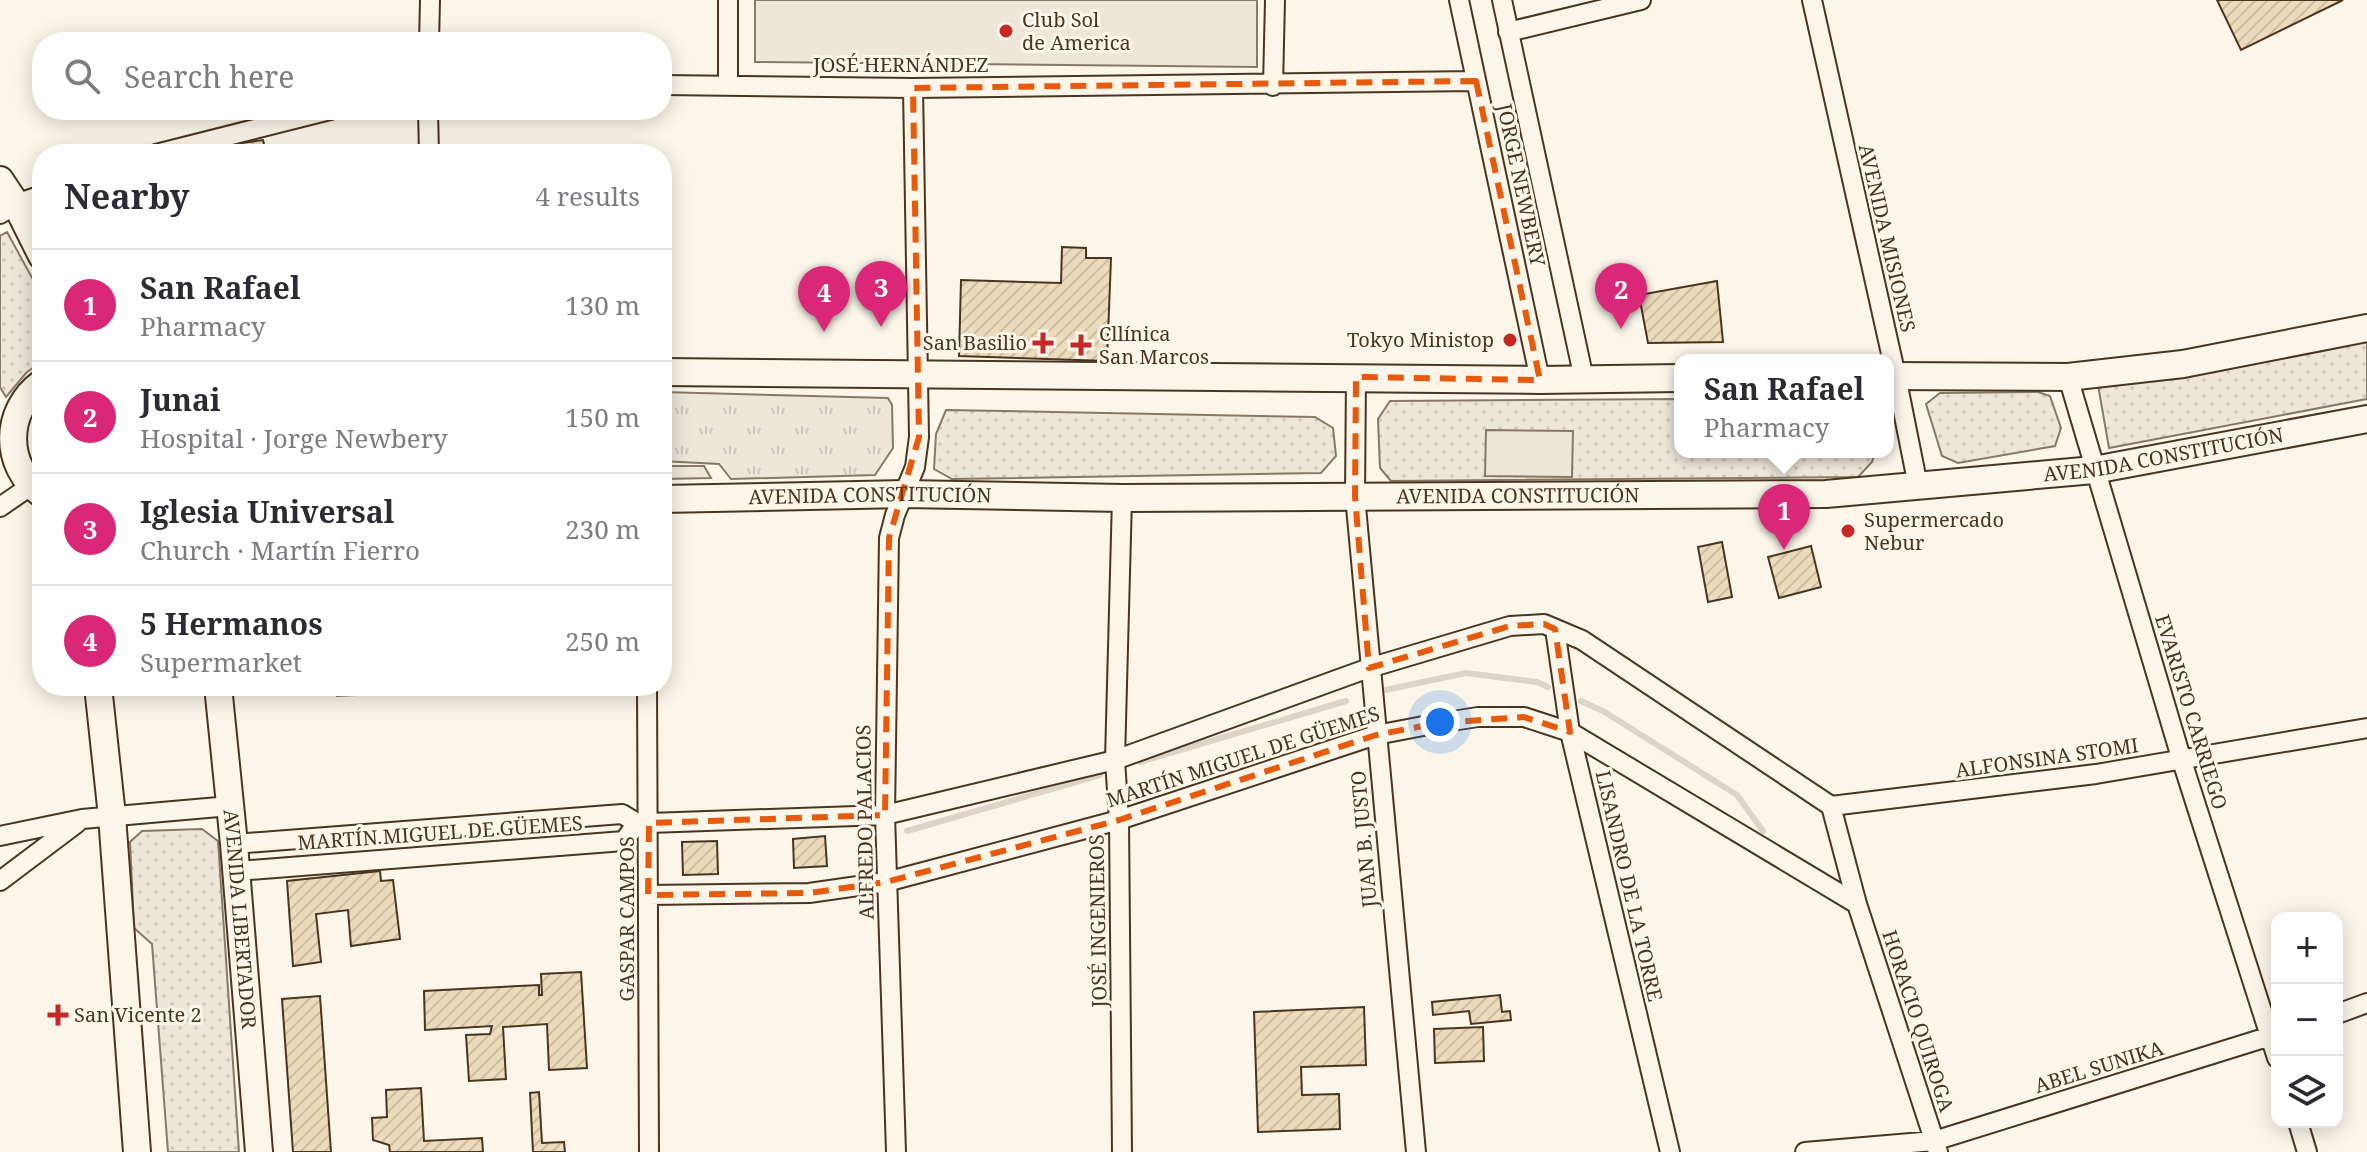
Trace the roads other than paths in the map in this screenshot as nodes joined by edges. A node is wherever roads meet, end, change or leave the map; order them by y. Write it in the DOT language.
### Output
graph roads {
  1 [pos="430,0"];
  2 [pos="728,0"];
  3 [pos="1275,0"];
  4 [pos="1459,0"];
  5 [pos="1502,0"];
  6 [pos="1641,0"];
  7 [pos="1812,0"];
  8 [pos="429,32"];
  9 [pos="1508,32"];
  10 [pos="1476,81"];
  11 [pos="728,84"];
  12 [pos="672,85"];
  13 [pos="1273,86"];
  14 [pos="913,88"];
  15 [pos="290,120"];
  16 [pos="428,120"];
  17 [pos="196,144"];
  18 [pos="429,144"];
  19 [pos="0,180"];
  20 [pos="32,199"];
  21 [pos="8,209"];
  22 [pos="32,242"];
  23 [pos="2367,328"];
  24 [pos="1887,354"];
  25 [pos="672,372"];
  26 [pos="920,374"];
  27 [pos="1894,376"];
  28 [pos="1356,377"];
  29 [pos="2068,377"];
  30 [pos="1674,378"];
  31 [pos="1584,379"];
  32 [pos="1540,380"];
  33 [pos="1894,384"];
  34 [pos="32,392"];
  35 [pos="2367,419"];
  36 [pos="6,432"];
  37 [pos="2094,470"];
  38 [pos="32,484"];
  39 [pos="1918,486"];
  40 [pos="905,494"];
  41 [pos="32,496"];
  42 [pos="1355,496"];
  43 [pos="1122,498"];
  44 [pos="672,499"];
  45 [pos="0,507"];
  46 [pos="1555,629"];
  47 [pos="1369,668"];
  48 [pos="99,696"];
  49 [pos="219,696"];
  50 [pos="647,696"];
  51 [pos="2367,728"];
  52 [pos="1570,732"];
  53 [pos="1376,735"];
  54 [pos="1115,760"];
  55 [pos="2182,761"];
  56 [pos="230,806"];
  57 [pos="1831,806"];
  58 [pos="885,815"];
  59 [pos="112,816"];
  60 [pos="82,819"];
  61 [pos="1119,820"];
  62 [pos="643,823"];
  63 [pos="0,836"];
  64 [pos="234,844"];
  65 [pos="237,871"];
  66 [pos="0,881"];
  67 [pos="886,882"];
  68 [pos="648,895"];
  69 [pos="1857,904"];
  70 [pos="2367,1003"];
  71 [pos="2343,1012"];
  72 [pos="2271,1027"];
  73 [pos="2271,1037"];
  74 [pos="2300,1128"];
  75 [pos="1936,1147"];
  76 [pos="137,1152"];
  77 [pos="259,1152"];
  78 [pos="649,1152"];
  79 [pos="896,1152"];
  80 [pos="1122,1152"];
  81 [pos="1416,1152"];
  82 [pos="1670,1152"];
  83 [pos="1805,1152"];
  84 [pos="1912,1152"];
  85 [pos="2307,1152"];
  1 -- 8 [label="street"];
  2 -- 11 [label="street"];
  3 -- 13 [label="street"];
  4 -- 10 [label="street, JORGE NEWBERY"];
  5 -- 9 [label="street, JORGE NEWBERY"];
  6 -- 9 [label="street"];
  7 -- 24 [label="street, AVENIDA MISIONES"];
  9 -- 31 [label="street, JORGE NEWBERY"];
  10 -- 13 [label="street, JOSÉ HERNÁNDEZ"];
  10 -- 32 [label="street, JORGE NEWBERY"];
  11 -- 12 [label="street, JOSÉ HERNÁNDEZ"];
  11 -- 14 [label="street, JOSÉ HERNÁNDEZ"];
  13 -- 14 [label="street, JOSÉ HERNÁNDEZ"];
  14 -- 26 [label="street, ALFREDO PALACIOS"];
  15 -- 17 [label="street"];
  16 -- 18 [label="street"];
  19 -- 21 [label="main road"];
  20 -- 21 [label="street"];
  21 -- 22 [label="main road"];
  23 -- 29 [label="main road"];
  25 -- 26 [label="main road"];
  26 -- 28 [label="main road"];
  26 -- 40 [label="street, ALFREDO PALACIOS"];
  27 -- 29 [label="main road"];
  28 -- 32 [label="main road"];
  28 -- 42 [label="street, JUAN B. JUSTO"];
  29 -- 37 [label="street, EVARISTO CARRIEGO"];
  30 -- 31 [label="main road"];
  31 -- 32 [label="main road"];
  33 -- 39 [label="street, AVENIDA MISIONES"];
  34 -- 36 [label="main road"];
  35 -- 37 [label="main road, AVENIDA CONSTITUCIÓN"];
  36 -- 38 [label="main road"];
  37 -- 39 [label="main road, AVENIDA CONSTITUCIÓN"];
  37 -- 55 [label="street, EVARISTO CARRIEGO"];
  39 -- 42 [label="main road, AVENIDA CONSTITUCIÓN"];
  40 -- 43 [label="main road, AVENIDA CONSTITUCIÓN"];
  40 -- 44 [label="main road, AVENIDA CONSTITUCIÓN"];
  40 -- 58 [label="street, ALFREDO PALACIOS"];
  41 -- 45 [label="street"];
  42 -- 43 [label="main road, AVENIDA CONSTITUCIÓN"];
  42 -- 47 [label="street, JUAN B. JUSTO"];
  43 -- 54 [label="street, JOSÉ INGENIEROS"];
  46 -- 47 [label="street, MARTÍN MIGUEL DE GÜEMES"];
  46 -- 52 [label="street, LISANDRO DE LA TORRE"];
  46 -- 57 [label="street, MARTÍN MIGUEL DE GÜEMES"];
  47 -- 53 [label="street, JUAN B. JUSTO"];
  47 -- 54 [label="street, MARTÍN MIGUEL DE GÜEMES"];
  48 -- 59 [label="main road"];
  49 -- 56 [label="main road, AVENIDA LIBERTADOR"];
  50 -- 62 [label="street, GASPAR CAMPOS"];
  51 -- 55 [label="street, ALFONSINA STOMI"];
  52 -- 53 [label="street, MARTÍN MIGUEL DE GÜEMES"];
  52 -- 69 [label="street, MARTÍN MIGUEL DE GÜEMES"];
  52 -- 82 [label="street, LISANDRO DE LA TORRE"];
  53 -- 61 [label="street, MARTÍN MIGUEL DE GÜEMES"];
  53 -- 81 [label="street, JUAN B. JUSTO"];
  54 -- 58 [label="street, MARTÍN MIGUEL DE GÜEMES"];
  54 -- 61 [label="street, JOSÉ INGENIEROS"];
  55 -- 57 [label="street, ALFONSINA STOMI"];
  55 -- 72 [label="street, EVARISTO CARRIEGO"];
  56 -- 59 [label="street"];
  56 -- 64 [label="main road, AVENIDA LIBERTADOR"];
  57 -- 69 [label="street"];
  58 -- 62 [label="street, MARTÍN MIGUEL DE GÜEMES"];
  58 -- 67 [label="street, ALFREDO PALACIOS"];
  59 -- 60 [label="street"];
  59 -- 76 [label="main road"];
  60 -- 63 [label="street"];
  60 -- 66 [label="street"];
  61 -- 67 [label="street, MARTÍN MIGUEL DE GÜEMES"];
  61 -- 80 [label="street, JOSÉ INGENIEROS"];
  62 -- 64 [label="street, MARTÍN MIGUEL DE GÜEMES"];
  62 -- 65 [label="street, MARTÍN MIGUEL DE GÜEMES"];
  62 -- 68 [label="street, GASPAR CAMPOS"];
  64 -- 65 [label="main road, AVENIDA LIBERTADOR"];
  65 -- 77 [label="main road, AVENIDA LIBERTADOR"];
  67 -- 68 [label="street, MARTÍN MIGUEL DE GÜEMES"];
  67 -- 79 [label="street, ALFREDO PALACIOS"];
  68 -- 78 [label="street, GASPAR CAMPOS"];
  69 -- 75 [label="street, HORACIO QUIROGA"];
  70 -- 71 [label="street"];
  73 -- 75 [label="street, ABEL SUNIKA"];
  74 -- 85 [label="street"];
  75 -- 83 [label="street, ABEL SUNIKA"];
  75 -- 84 [label="street, ABEL SUNIKA"];
}
